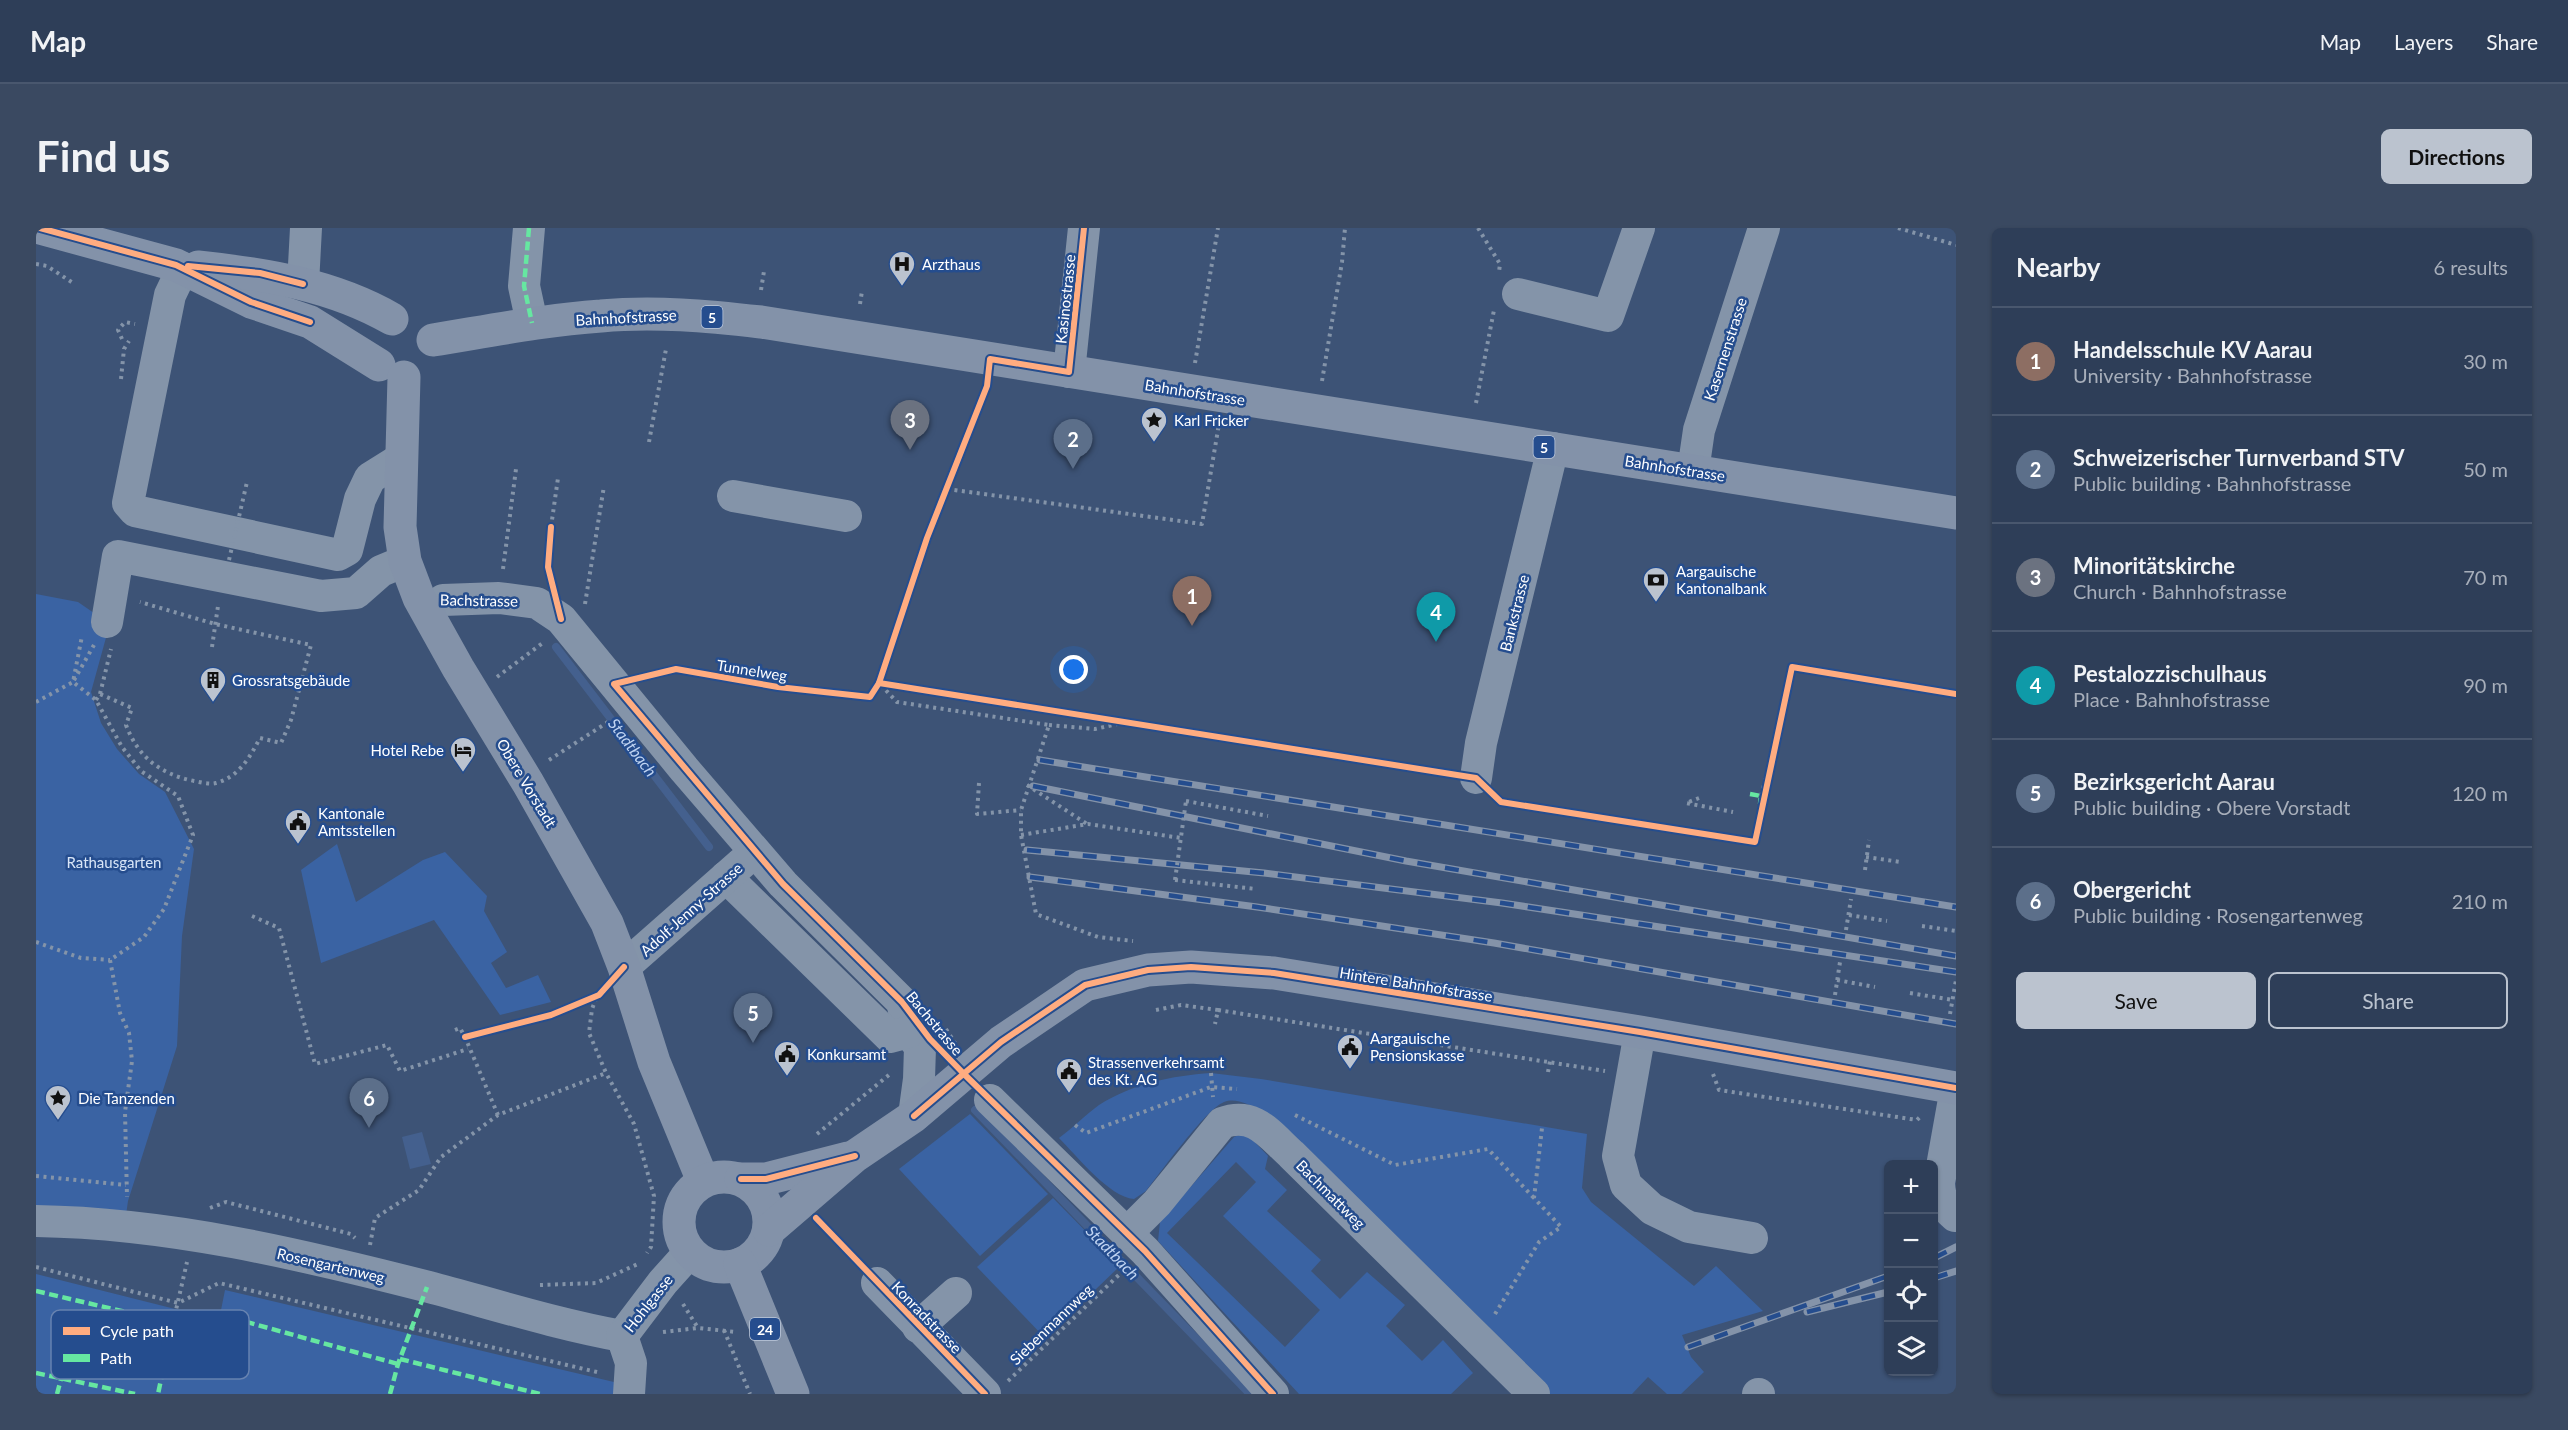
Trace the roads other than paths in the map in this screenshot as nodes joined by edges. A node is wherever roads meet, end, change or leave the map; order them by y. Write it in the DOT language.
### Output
graph roads {
  1 [pos="40,228"];
  2 [pos="306,228"];
  3 [pos="529,228"];
  4 [pos="1084,228"];
  5 [pos="1638,228"];
  6 [pos="1764,228"];
  7 [pos="179,267"];
  8 [pos="303,284"];
  9 [pos="1504,291"];
  10 [pos="392,319"];
  11 [pos="310,322"];
  12 [pos="532,323"];
  13 [pos="433,340"];
  14 [pos="392,371"];
  15 [pos="1069,372"];
  16 [pos="1553,448"];
  17 [pos="402,458"];
  18 [pos="1694,471"];
  19 [pos="733,496"];
  20 [pos="1956,513"];
  21 [pos="846,516"];
  22 [pos="405,561"];
  23 [pos="443,600"];
  24 [pos="107,622"];
  25 [pos="1476,778"];
  26 [pos="756,851"];
  27 [pos="726,877"];
  28 [pos="783,884"];
  29 [pos="756,909"];
  30 [pos="624,967"];
  31 [pos="909,1032"];
  32 [pos="1640,1032"];
  33 [pos="1956,1088"];
  34 [pos="990,1100"];
  35 [pos="914,1116"];
  36 [pos="855,1156"];
  37 [pos="741,1179"];
  38 [pos="703,1181"];
  39 [pos="1955,1216"];
  40 [pos="36,1221"];
  41 [pos="769,1230"];
  42 [pos="1127,1233"];
  43 [pos="1752,1238"];
  44 [pos="690,1252"];
  45 [pos="740,1264"];
  46 [pos="877,1283"];
  47 [pos="956,1293"];
  48 [pos="918,1327"];
  49 [pos="622,1336"];
  50 [pos="994,1390"];
  51 [pos="629,1394"];
  52 [pos="793,1394"];
  53 [pos="1273,1394"];
  54 [pos="1534,1394"];
  1 -- 7 [label="main road"];
  2 -- 8 [label="street"];
  3 -- 12 [label="street"];
  4 -- 15 [label="street, Kasinostrasse"];
  5 -- 9 [label="street"];
  6 -- 18 [label="street, Kasernenstrasse"];
  7 -- 8 [label="main road"];
  7 -- 11 [label="main road"];
  7 -- 17 [label="street"];
  8 -- 10 [label="main road"];
  8 -- 11 [label="main road"];
  10 -- 13 [label="main road"];
  10 -- 14 [label="main road"];
  11 -- 14 [label="main road"];
  12 -- 13 [label="main road, Bahnhofstrasse / 5"];
  12 -- 15 [label="main road, Bahnhofstrasse / 5"];
  13 -- 14 [label="main road"];
  14 -- 17 [label="main road, Obere Vorstadt"];
  15 -- 16 [label="main road, Bahnhofstrasse / 5"];
  16 -- 18 [label="main road, Bahnhofstrasse / 5"];
  16 -- 25 [label="street, Bankstrasse"];
  17 -- 22 [label="main road, Obere Vorstadt"];
  18 -- 20 [label="main road, Bahnhofstrasse / 5"];
  19 -- 21 [label="street"];
  22 -- 24 [label="street"];
  22 -- 30 [label="main road, Obere Vorstadt"];
  23 -- 26 [label="street, Bachstrasse"];
  26 -- 27 [label="street, Adolf-Jenny-Strasse"];
  26 -- 28 [label="street, Bachstrasse"];
  27 -- 29 [label="street"];
  27 -- 30 [label="street, Adolf-Jenny-Strasse"];
  28 -- 29 [label="street"];
  28 -- 31 [label="street, Bachstrasse"];
  29 -- 31 [label="street"];
  30 -- 38 [label="main road, Obere Vorstadt"];
  31 -- 35 [label="street, Bachstrasse"];
  32 -- 33 [label="main road, Hintere Bahnhofstrasse"];
  32 -- 35 [label="main road, Hintere Bahnhofstrasse"];
  32 -- 43 [label="street"];
  33 -- 39 [label="street"];
  34 -- 42 [label="street"];
  35 -- 36 [label="main road, Hintere Bahnhofstrasse"];
  36 -- 37 [label="main road"];
  36 -- 41 [label="main road, Hintere Bahnhofstrasse"];
  37 -- 38 [label="main road"];
  37 -- 41 [label="main road"];
  38 -- 44 [label="main road"];
  40 -- 49 [label="street, Rosengartenweg"];
  41 -- 45 [label="main road"];
  42 -- 53 [label="street"];
  42 -- 54 [label="street, Bachmattweg"];
  44 -- 45 [label="main road"];
  44 -- 49 [label="street, Hohlgasse"];
  45 -- 52 [label="main road, 24"];
  46 -- 48 [label="street, Konradstrasse"];
  47 -- 48 [label="street, Konradstrasse"];
  48 -- 50 [label="street, Konradstrasse"];
  49 -- 51 [label="street, Hohlgasse"];
}
